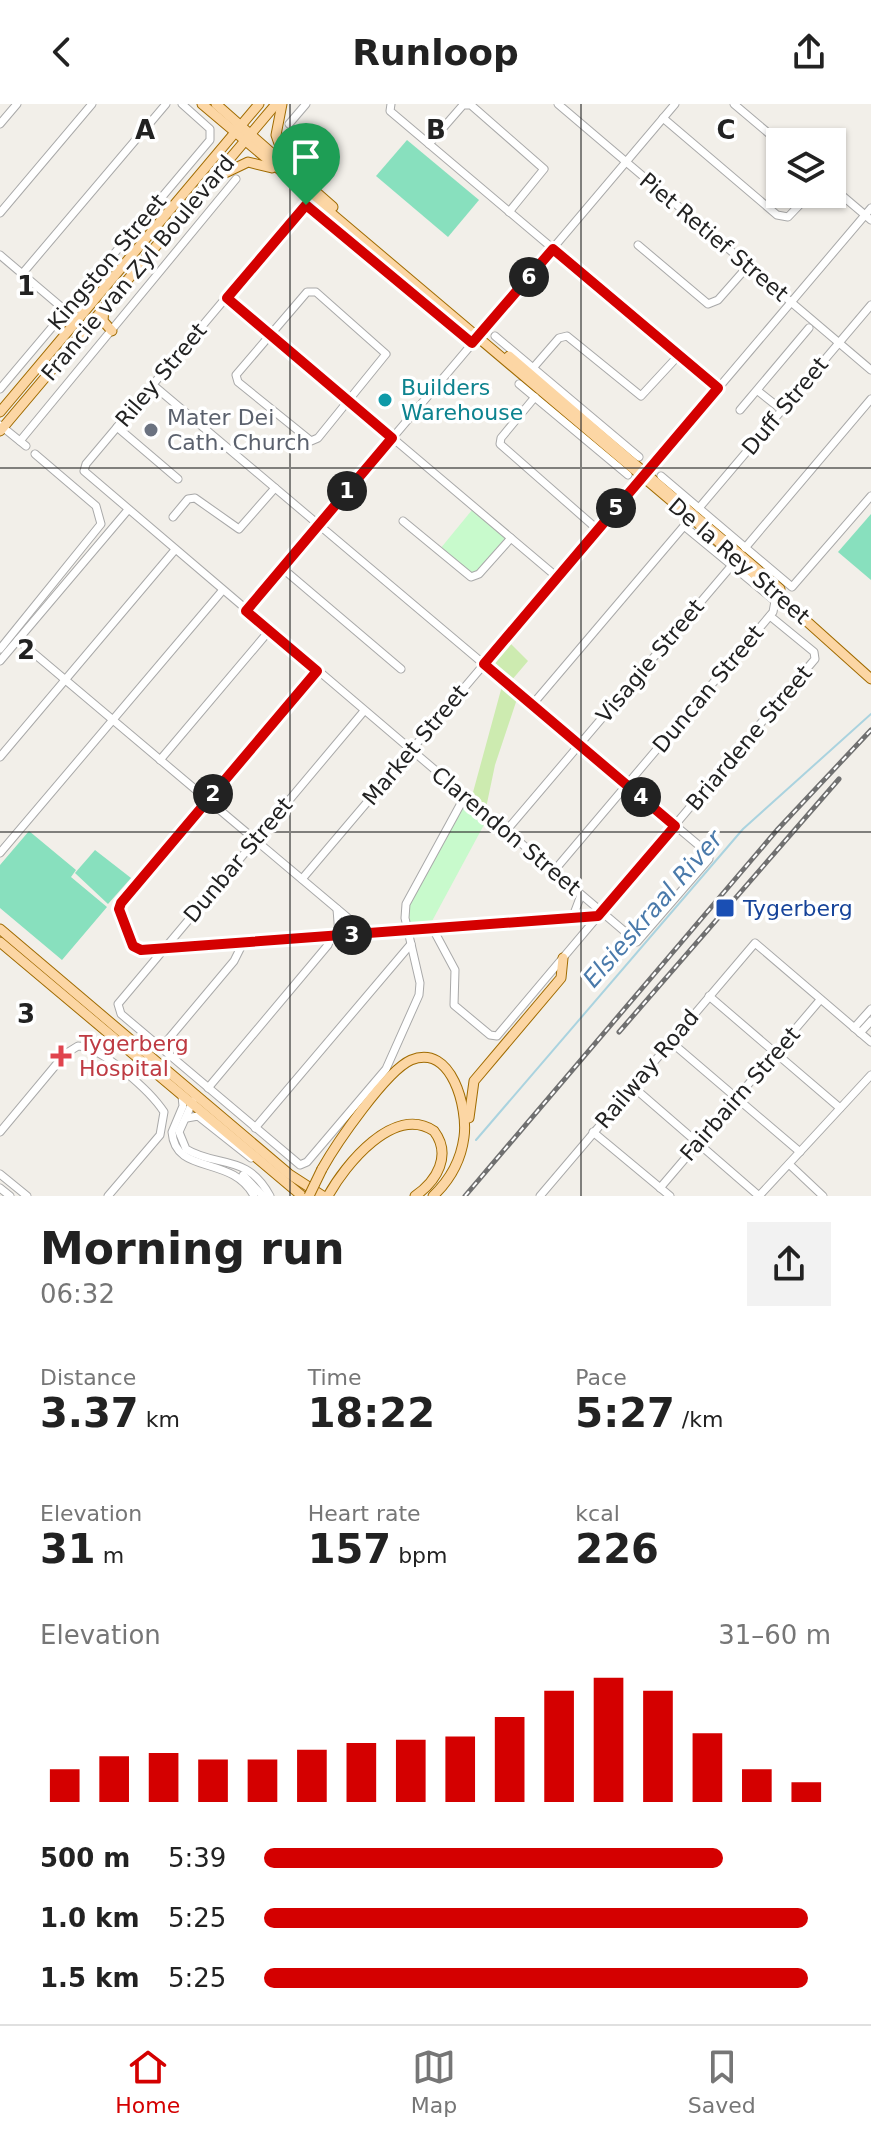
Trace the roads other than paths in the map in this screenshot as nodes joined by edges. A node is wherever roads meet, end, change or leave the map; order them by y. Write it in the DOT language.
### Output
graph roads {
  1 [pos="17,104"];
  2 [pos="92,104"];
  3 [pos="166,104"];
  4 [pos="182,104"];
  5 [pos="202,104"];
  6 [pos="216,104"];
  7 [pos="259,104"];
  8 [pos="279,104"];
  9 [pos="306,104"];
  10 [pos="391,104"];
  11 [pos="558,104"];
  12 [pos="675,104"];
  13 [pos="734,104"];
  14 [pos="663,118"];
  15 [pos="0,124"];
  16 [pos="289,124"];
  17 [pos="238,128"];
  18 [pos="766,131"];
  19 [pos="249,137"];
  20 [pos="429,144"];
  21 [pos="626,162"];
  22 [pos="295,177"];
  23 [pos="236,179"];
  24 [pos="846,197"];
  25 [pos="193,202"];
  26 [pos="766,206"];
  27 [pos="303,207"];
  28 [pos="769,208"];
  29 [pos="797,208"];
  30 [pos="509,212"];
  31 [pos="0,213"];
  32 [pos="869,214"];
  33 [pos="638,245"];
  34 [pos="553,249"];
  35 [pos="0,255"];
  36 [pos="748,266"];
  37 [pos="22,274"];
  38 [pos="227,298"];
  39 [pos="792,302"];
  40 [pos="871,305"];
  41 [pos="104,308"];
  42 [pos="66,311"];
  43 [pos="809,328"];
  44 [pos="112,331"];
  45 [pos="270,334"];
  46 [pos="495,336"];
  47 [pos="477,337"];
  48 [pos="839,343"];
  49 [pos="679,355"];
  50 [pos="533,368"];
  51 [pos="871,370"];
  52 [pos="519,384"];
  53 [pos="153,385"];
  54 [pos="718,388"];
  55 [pos="0,389"];
  56 [pos="758,391"];
  57 [pos="535,397"];
  58 [pos="871,399"];
  59 [pos="349,401"];
  60 [pos="740,410"];
  61 [pos="782,410"];
  62 [pos="0,412"];
  63 [pos="117,427"];
  64 [pos="1,428"];
  65 [pos="392,438"];
  66 [pos="35,454"];
  67 [pos="639,457"];
  68 [pos="84,471"];
  69 [pos="645,474"];
  70 [pos="628,475"];
  71 [pos="661,476"];
  72 [pos="178,479"];
  73 [pos="275,488"];
  74 [pos="871,496"];
  75 [pos="699,508"];
  76 [pos="127,511"];
  77 [pos="173,517"];
  78 [pos="403,521"];
  79 [pos="319,524"];
  80 [pos="597,529"];
  81 [pos="511,538"];
  82 [pos="745,548"];
  83 [pos="174,551"];
  84 [pos="733,564"];
  85 [pos="282,568"];
  86 [pos="557,577"];
  87 [pos="222,591"];
  88 [pos="246,611"];
  89 [pos="770,616"];
  90 [pos="269,631"];
  91 [pos="18,640"];
  92 [pos="0,649"];
  93 [pos="816,657"];
  94 [pos="0,661"];
  95 [pos="484,664"];
  96 [pos="401,669"];
  97 [pos="317,671"];
  98 [pos="871,672"];
  99 [pos="871,679"];
  100 [pos="65,680"];
  101 [pos="532,705"];
  102 [pos="364,711"];
  103 [pos="113,720"];
  104 [pos="579,745"];
  105 [pos="410,751"];
  106 [pos="0,757"];
  107 [pos="160,760"];
  108 [pos="626,785"];
  109 [pos="465,796"];
  110 [pos="208,800"];
  111 [pos="675,826"];
  112 [pos="506,831"];
  113 [pos="255,840"];
  114 [pos="0,853"];
  115 [pos="553,872"];
  116 [pos="302,879"];
  117 [pos="581,895"];
  118 [pos="337,909"];
  119 [pos="600,914"];
  120 [pos="572,919"];
  121 [pos="0,929"];
  122 [pos="433,929"];
  123 [pos="408,931"];
  124 [pos="367,934"];
  125 [pos="335,936"];
  126 [pos="0,942"];
  127 [pos="243,943"];
  128 [pos="411,944"];
  129 [pos="164,949"];
  130 [pos="563,958"];
  131 [pos="709,996"];
  132 [pos="820,1000"];
  133 [pos="871,1009"];
  134 [pos="871,1021"];
  135 [pos="857,1030"];
  136 [pos="671,1042"];
  137 [pos="871,1042"];
  138 [pos="161,1048"];
  139 [pos="776,1053"];
  140 [pos="871,1075"];
  141 [pos="632,1086"];
  142 [pos="208,1088"];
  143 [pos="185,1092"];
  144 [pos="737,1098"];
  145 [pos="207,1104"];
  146 [pos="193,1105"];
  147 [pos="840,1108"];
  148 [pos="184,1120"];
  149 [pos="255,1128"];
  150 [pos="464,1130"];
  151 [pos="0,1132"];
  152 [pos="593,1132"];
  153 [pos="698,1143"];
  154 [pos="800,1152"];
  155 [pos="182,1155"];
  156 [pos="260,1163"];
  157 [pos="789,1164"];
  158 [pos="0,1174"];
  159 [pos="0,1188"];
  160 [pos="660,1188"];
  161 [pos="328,1193"];
  162 [pos="10,1196"];
  163 [pos="27,1196"];
  164 [pos="108,1196"];
  165 [pos="262,1196"];
  166 [pos="302,1196"];
  167 [pos="309,1196"];
  168 [pos="415,1196"];
  169 [pos="433,1196"];
  170 [pos="540,1196"];
  171 [pos="670,1196"];
  172 [pos="759,1196"];
  173 [pos="823,1196"];
  1 -- 15 [label="street"];
  2 -- 31 [label="street"];
  3 -- 37 [label="street"];
  4 -- 42 [label="street, Kingston Street"];
  5 -- 17 [label="main road, De la Rey Street"];
  6 -- 17 [label="main road, De la Rey Street"];
  7 -- 17 [label="main road, Francie van Zyl Boulevard"];
  8 -- 19 [label="main road, Francie van Zyl Boulevard"];
  8 -- 22 [label="main road"];
  9 -- 16 [label="street"];
  10 -- 20 [label="street"];
  11 -- 21 [label="street, Piet Retief Street"];
  12 -- 14 [label="street"];
  13 -- 18 [label="street"];
  14 -- 21 [label="street"];
  14 -- 26 [label="street"];
  17 -- 19 [label="main road, De la Rey Street"];
  17 -- 62 [label="main road, Francie van Zyl Boulevard"];
  19 -- 22 [label="main road, De la Rey Street"];
  19 -- 25 [label="main road, Francie van Zyl Boulevard"];
  20 -- 30 [label="street"];
  20 -- 30 [label="street"];
  21 -- 34 [label="street"];
  21 -- 36 [label="street, Piet Retief Street"];
  22 -- 25 [label="main road"];
  22 -- 47 [label="main road, De la Rey Street"];
  23 -- 44 [label="street"];
  24 -- 32 [label="street"];
  25 -- 41 [label="main road, Francie van Zyl Boulevard"];
  27 -- 38 [label="street, Riley Street"];
  27 -- 47 [label="street, De la Rey Street"];
  28 -- 29 [label="street"];
  30 -- 34 [label="street"];
  32 -- 39 [label="street, Market Street"];
  33 -- 36 [label="street"];
  34 -- 47 [label="street"];
  34 -- 49 [label="street"];
  35 -- 37 [label="street"];
  36 -- 39 [label="street, Piet Retief Street"];
  37 -- 42 [label="street"];
  38 -- 45 [label="street"];
  38 -- 53 [label="street, Riley Street"];
  39 -- 48 [label="street, Piet Retief Street"];
  39 -- 54 [label="street, Market Street"];
  40 -- 48 [label="street, Duff Street"];
  41 -- 44 [label="main road"];
  41 -- 64 [label="main road, Francie van Zyl Boulevard"];
  42 -- 55 [label="street, Kingston Street"];
  43 -- 56 [label="street"];
  44 -- 64 [label="street"];
  45 -- 59 [label="street"];
  45 -- 59 [label="street"];
  45 -- 59 [label="street"];
  46 -- 50 [label="street"];
  47 -- 65 [label="street"];
  47 -- 69 [label="main road, De la Rey Street"];
  48 -- 51 [label="street, Piet Retief Street"];
  48 -- 61 [label="street, Duff Street"];
  49 -- 50 [label="street"];
  49 -- 54 [label="street"];
  50 -- 67 [label="street"];
  52 -- 57 [label="street"];
  53 -- 63 [label="street, Riley Street"];
  53 -- 73 [label="street"];
  54 -- 69 [label="street, Market Street"];
  56 -- 60 [label="street"];
  56 -- 61 [label="street"];
  57 -- 70 [label="street"];
  57 -- 80 [label="street"];
  58 -- 82 [label="street"];
  59 -- 65 [label="street"];
  61 -- 75 [label="street, Duff Street"];
  63 -- 68 [label="street, Riley Street"];
  63 -- 72 [label="street"];
  65 -- 79 [label="street"];
  65 -- 81 [label="street"];
  66 -- 92 [label="street"];
  68 -- 76 [label="street, Clarendon Street"];
  69 -- 80 [label="street, Market Street"];
  69 -- 98 [label="main road, De la Rey Street"];
  69 -- 99 [label="main road, De la Rey Street"];
  71 -- 75 [label="street, De la Rey Street"];
  73 -- 77 [label="street"];
  73 -- 79 [label="street"];
  74 -- 82 [label="street, De la Rey Street"];
  75 -- 82 [label="street, De la Rey Street"];
  76 -- 83 [label="street, Clarendon Street"];
  76 -- 91 [label="street"];
  78 -- 81 [label="street"];
  79 -- 85 [label="street"];
  79 -- 95 [label="street"];
  80 -- 86 [label="street, Market Street"];
  81 -- 86 [label="street"];
  83 -- 87 [label="street, Clarendon Street"];
  83 -- 100 [label="street"];
  84 -- 89 [label="street, De la Rey Street"];
  84 -- 101 [label="street, De la Rey Street"];
  84 -- 104 [label="street, Visagie Street"];
  85 -- 88 [label="street"];
  85 -- 96 [label="street"];
  86 -- 95 [label="street, Market Street"];
  87 -- 88 [label="street, Clarendon Street"];
  87 -- 103 [label="street"];
  88 -- 90 [label="street, Clarendon Street"];
  89 -- 93 [label="street, De la Rey Street"];
  89 -- 108 [label="street, Duncan Street"];
  90 -- 97 [label="street, Clarendon Street"];
  90 -- 107 [label="street"];
  91 -- 94 [label="street"];
  91 -- 100 [label="street"];
  93 -- 111 [label="street, Briardene Street"];
  95 -- 101 [label="street"];
  95 -- 105 [label="street, Market Street"];
  97 -- 102 [label="street, Clarendon Street"];
  97 -- 110 [label="street"];
  100 -- 103 [label="street"];
  100 -- 106 [label="street"];
  101 -- 104 [label="street"];
  102 -- 105 [label="street, Clarendon Street"];
  102 -- 113 [label="street, Dunbar Street"];
  103 -- 107 [label="street"];
  103 -- 114 [label="street"];
  104 -- 108 [label="street"];
  104 -- 112 [label="street, Visagie Street"];
  105 -- 109 [label="street, Clarendon Street"];
  105 -- 116 [label="street, Market Street"];
  107 -- 110 [label="street"];
  108 -- 111 [label="street"];
  108 -- 115 [label="street, Duncan Street"];
  109 -- 112 [label="street, Clarendon Street"];
  109 -- 123 [label="street"];
  110 -- 113 [label="street"];
  110 -- 129 [label="street"];
  111 -- 119 [label="street, Briardene Street"];
  111 -- 119 [label="street, Clarendon Street"];
  112 -- 115 [label="street, Clarendon Street"];
  113 -- 116 [label="street"];
  113 -- 129 [label="street, Dunbar Street"];
  115 -- 117 [label="street, Clarendon Street"];
  116 -- 118 [label="street"];
  117 -- 119 [label="street, Clarendon Street"];
  117 -- 120 [label="street"];
  118 -- 124 [label="street"];
  118 -- 125 [label="street"];
  119 -- 120 [label="street"];
  119 -- 130 [label="street, Briardene Street"];
  120 -- 122 [label="street"];
  121 -- 143 [label="main road"];
  122 -- 123 [label="street"];
  122 -- 130 [label="street, Briardene Street"];
  123 -- 124 [label="street"];
  123 -- 128 [label="street"];
  124 -- 125 [label="street"];
  125 -- 127 [label="street"];
  125 -- 142 [label="street"];
  126 -- 143 [label="main road"];
  127 -- 129 [label="street"];
  127 -- 138 [label="street"];
  128 -- 149 [label="street"];
  128 -- 149 [label="street"];
  129 -- 138 [label="street, Dunbar Street"];
  130 -- 150 [label="main road"];
  131 -- 132 [label="street, Railway Road"];
  131 -- 136 [label="street, Railway Road"];
  131 -- 139 [label="street"];
  132 -- 135 [label="street"];
  132 -- 139 [label="street, Fairbairn Street"];
  133 -- 135 [label="street"];
  134 -- 135 [label="street"];
  135 -- 137 [label="street"];
  136 -- 141 [label="street, Railway Road"];
  136 -- 144 [label="street"];
  138 -- 142 [label="street"];
  139 -- 144 [label="street, Fairbairn Street"];
  139 -- 147 [label="street"];
  140 -- 147 [label="street"];
  141 -- 152 [label="street, Railway Road"];
  141 -- 153 [label="street"];
  142 -- 149 [label="street"];
  143 -- 145 [label="main road"];
  143 -- 146 [label="main road"];
  143 -- 155 [label="street"];
  144 -- 153 [label="street, Fairbairn Street"];
  144 -- 154 [label="street"];
  145 -- 146 [label="street"];
  145 -- 161 [label="main road"];
  146 -- 148 [label="street"];
  146 -- 155 [label="street"];
  146 -- 156 [label="main road"];
  147 -- 154 [label="street"];
  148 -- 156 [label="street"];
  148 -- 165 [label="street"];
  150 -- 167 [label="main road, bridge"];
  150 -- 169 [label="main road"];
  151 -- 164 [label="street"];
  152 -- 160 [label="street"];
  152 -- 170 [label="street, Railway Road"];
  153 -- 160 [label="street, Fairbairn Street"];
  153 -- 172 [label="street"];
  154 -- 157 [label="street"];
  155 -- 165 [label="street"];
  156 -- 166 [label="main road"];
  157 -- 172 [label="street"];
  157 -- 173 [label="street"];
  158 -- 163 [label="street"];
  159 -- 162 [label="street"];
  160 -- 171 [label="street"];
  161 -- 168 [label="main road"];
}
